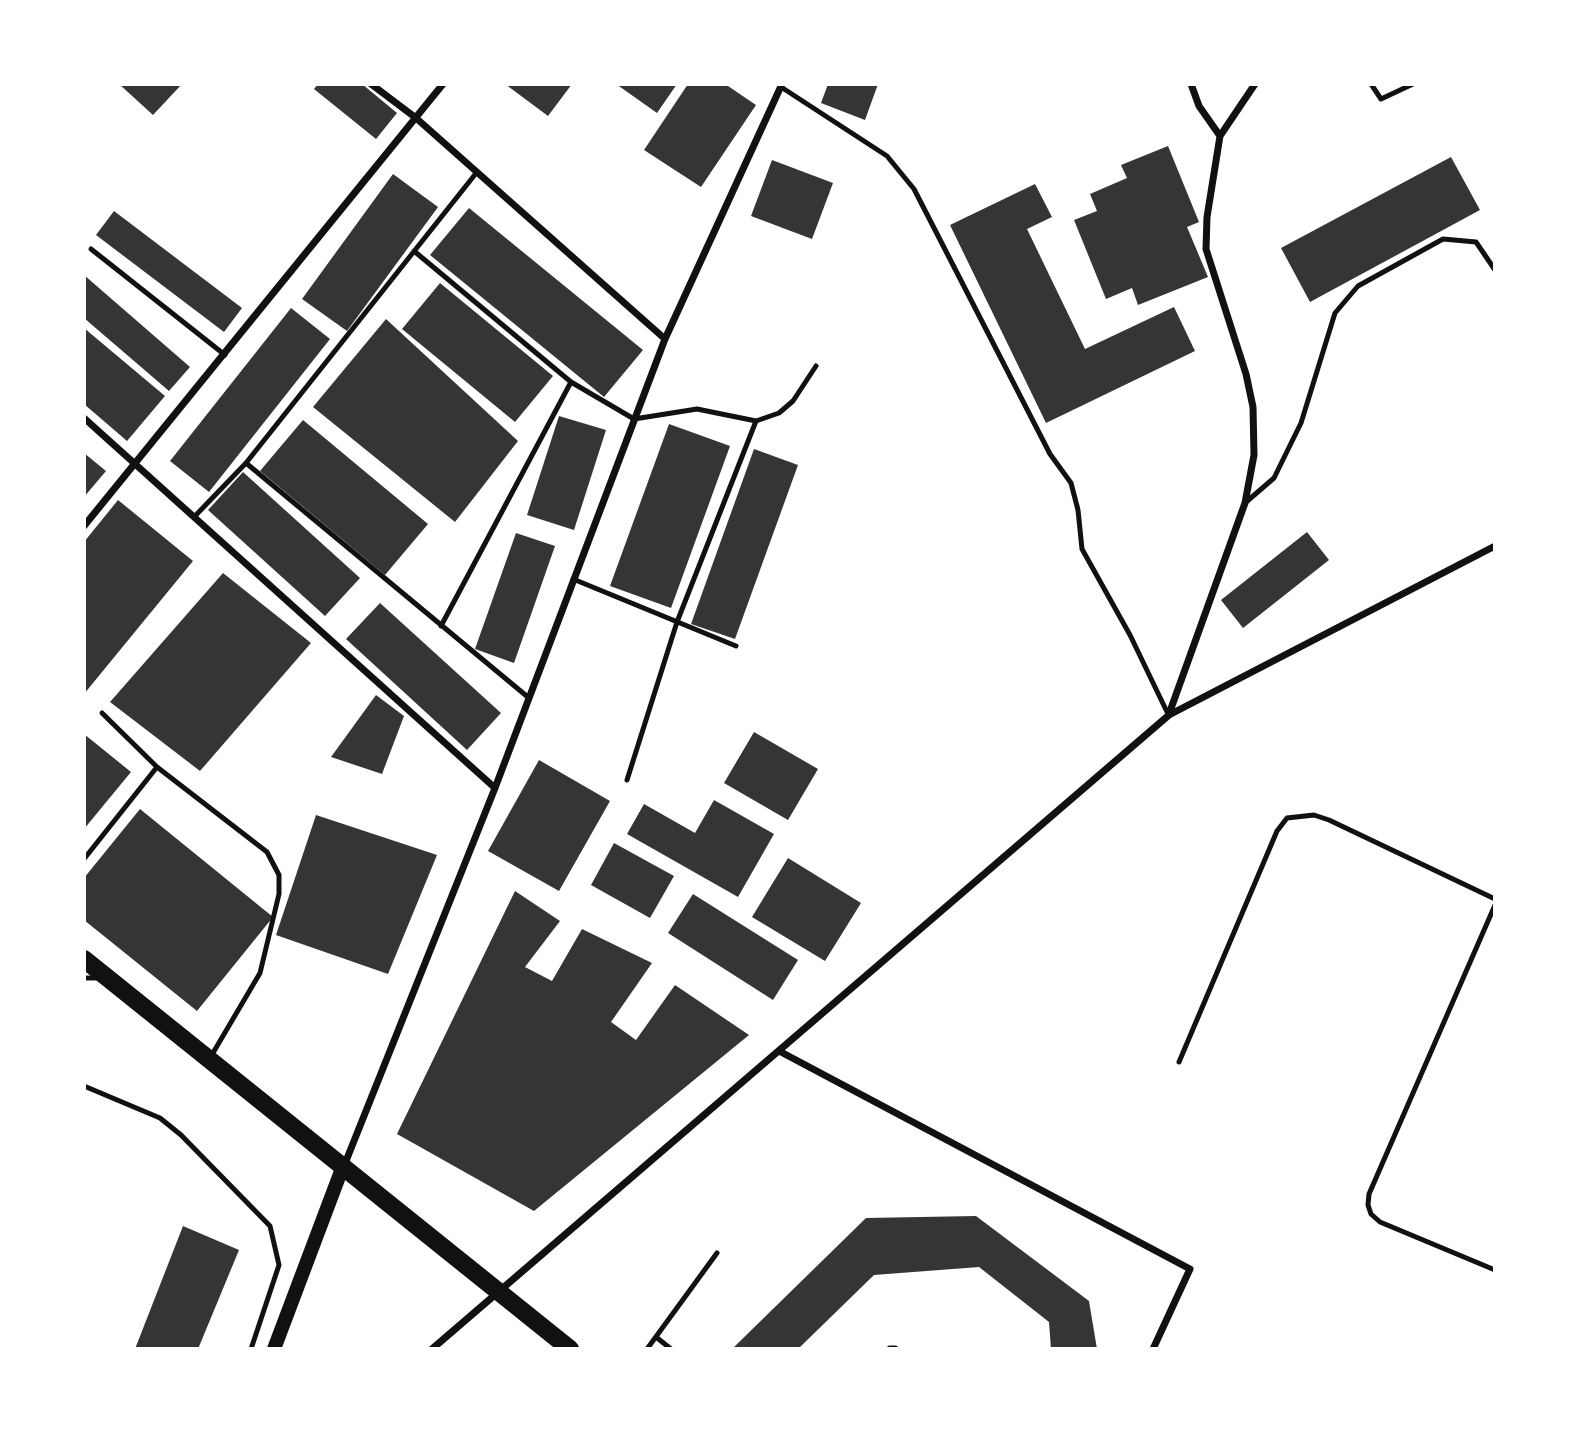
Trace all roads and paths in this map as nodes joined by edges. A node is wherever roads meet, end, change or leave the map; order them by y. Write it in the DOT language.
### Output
graph roads {
  1 [pos="371,84"];
  2 [pos="443,84"];
  3 [pos="1191,84"];
  4 [pos="1255,84"];
  5 [pos="1371,84"];
  6 [pos="1413,84"];
  7 [pos="781,85"];
  8 [pos="416,118"];
  9 [pos="1220,135"];
  10 [pos="477,172"];
  11 [pos="91,249"];
  12 [pos="414,251"];
  13 [pos="1495,270"];
  14 [pos="664,339"];
  15 [pos="225,355"];
  16 [pos="816,366"];
  17 [pos="571,382"];
  18 [pos="84,418"];
  19 [pos="634,419"];
  20 [pos="756,421"];
  21 [pos="246,463"];
  22 [pos="138,464"];
  23 [pos="1245,502"];
  24 [pos="195,516"];
  25 [pos="84,526"];
  26 [pos="1495,546"];
  27 [pos="573,579"];
  28 [pos="677,622"];
  29 [pos="441,626"];
  30 [pos="736,646"];
  31 [pos="528,698"];
  32 [pos="102,713"];
  33 [pos="1169,715"];
  34 [pos="157,767"];
  35 [pos="627,780"];
  36 [pos="495,788"];
  37 [pos="84,859"];
  38 [pos="1495,899"];
  39 [pos="1495,905"];
  40 [pos="84,959"];
  41 [pos="84,978"];
  42 [pos="108,978"];
  43 [pos="779,1051"];
  44 [pos="210,1059"];
  45 [pos="1179,1062"];
  46 [pos="84,1086"];
  47 [pos="343,1167"];
  48 [pos="717,1253"];
  49 [pos="1495,1270"];
  50 [pos="500,1292"];
  51 [pos="656,1337"];
  52 [pos="251,1349"];
  53 [pos="274,1349"];
  54 [pos="432,1349"];
  55 [pos="570,1349"];
  56 [pos="646,1349"];
  57 [pos="671,1349"];
  58 [pos="1153,1349"];
  1 -- 8 [label="street"];
  2 -- 8 [label="street"];
  3 -- 9 [label="street"];
  4 -- 9 [label="street"];
  5 -- 6 [label="lane"];
  7 -- 14 [label="street"];
  7 -- 33 [label="lane"];
  8 -- 10 [label="street"];
  8 -- 15 [label="street"];
  9 -- 23 [label="street"];
  10 -- 12 [label="lane"];
  10 -- 14 [label="street"];
  11 -- 15 [label="lane"];
  12 -- 17 [label="lane"];
  12 -- 21 [label="lane"];
  13 -- 23 [label="lane"];
  14 -- 19 [label="street"];
  15 -- 22 [label="street"];
  16 -- 20 [label="lane"];
  17 -- 19 [label="lane"];
  17 -- 29 [label="lane"];
  18 -- 22 [label="street"];
  19 -- 20 [label="lane"];
  19 -- 27 [label="street"];
  20 -- 28 [label="lane"];
  21 -- 24 [label="lane"];
  21 -- 29 [label="lane"];
  22 -- 24 [label="street"];
  22 -- 25 [label="street"];
  23 -- 33 [label="street"];
  24 -- 36 [label="street"];
  26 -- 33 [label="street"];
  27 -- 28 [label="lane"];
  27 -- 31 [label="street"];
  28 -- 30 [label="lane"];
  28 -- 35 [label="lane"];
  29 -- 31 [label="lane"];
  31 -- 36 [label="street"];
  32 -- 34 [label="lane"];
  33 -- 43 [label="street"];
  34 -- 37 [label="lane"];
  34 -- 44 [label="lane"];
  36 -- 47 [label="street"];
  38 -- 45 [label="lane"];
  39 -- 49 [label="lane"];
  40 -- 42 [label="main road"];
  41 -- 42 [label="lane"];
  42 -- 44 [label="main road"];
  43 -- 50 [label="street"];
  43 -- 58 [label="street"];
  44 -- 47 [label="main road"];
  46 -- 52 [label="lane"];
  47 -- 50 [label="main road"];
  47 -- 53 [label="main road"];
  48 -- 51 [label="lane"];
  50 -- 54 [label="street"];
  50 -- 55 [label="main road"];
  51 -- 56 [label="lane"];
  51 -- 57 [label="lane"];
}
